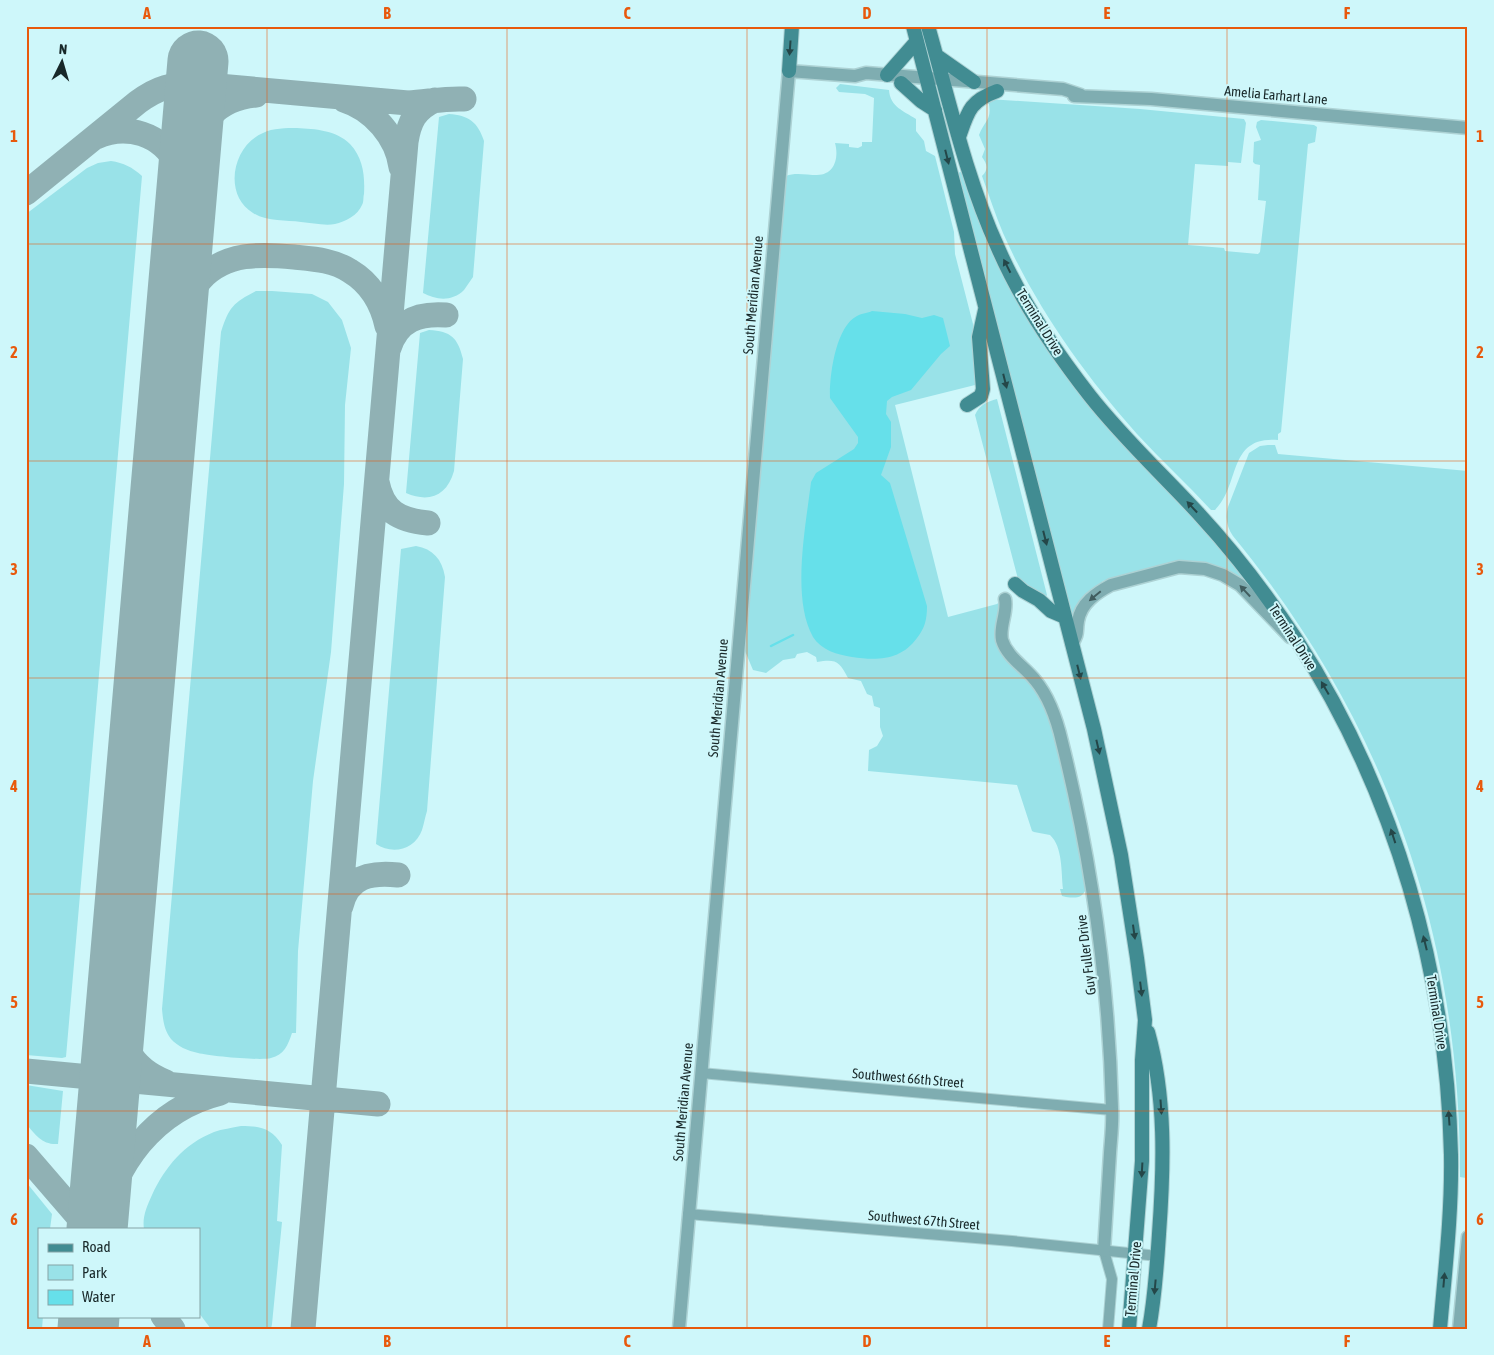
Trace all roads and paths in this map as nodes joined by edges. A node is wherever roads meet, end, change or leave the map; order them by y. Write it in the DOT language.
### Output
graph roads {
  1 [pos="792,26"];
  2 [pos="913,26"];
  3 [pos="928,26"];
  4 [pos="917,41"];
  5 [pos="936,56"];
  6 [pos="788,70"];
  7 [pos="888,75"];
  8 [pos="855,76"];
  9 [pos="928,81"];
  10 [pos="901,82"];
  11 [pos="974,82"];
  12 [pos="944,83"];
  13 [pos="997,91"];
  14 [pos="1081,95"];
  15 [pos="935,110"];
  16 [pos="1468,128"];
  17 [pos="959,137"];
  18 [pos="986,307"];
  19 [pos="967,405"];
  20 [pos="1015,584"];
  21 [pos="1006,599"];
  22 [pos="1065,617"];
  23 [pos="1072,644"];
  24 [pos="1304,651"];
  25 [pos="1145,1020"];
  26 [pos="701,1073"];
  27 [pos="1112,1110"];
  28 [pos="688,1214"];
  29 [pos="1468,1237"];
  30 [pos="1104,1251"];
  31 [pos="1136,1254"];
  32 [pos="1158,1256"];
  33 [pos="679,1329"];
  34 [pos="1108,1329"];
  35 [pos="1129,1329"];
  36 [pos="1149,1329"];
  37 [pos="1440,1329"];
  38 [pos="1459,1329"];
  1 -- 6 [label="main road, one-way"];
  2 -- 4 [label="main road, Terminal Drive"];
  3 -- 5 [label="main road, Terminal Drive"];
  4 -- 7 [label="main road"];
  4 -- 9 [label="main road, Terminal Drive"];
  5 -- 11 [label="main road"];
  5 -- 12 [label="main road, Terminal Drive"];
  6 -- 8 [label="street, Amelia Earhart Lane"];
  6 -- 26 [label="street, South Meridian Avenue"];
  7 -- 8 [label="street, Amelia Earhart Lane"];
  7 -- 9 [label="street, Amelia Earhart Lane"];
  8 -- 10 [label="street, Amelia Earhart Lane"];
  9 -- 10 [label="street, Amelia Earhart Lane"];
  9 -- 12 [label="street, Amelia Earhart Lane"];
  9 -- 15 [label="main road, Terminal Drive"];
  10 -- 15 [label="main road"];
  11 -- 12 [label="street, Amelia Earhart Lane"];
  11 -- 14 [label="street, Amelia Earhart Lane"];
  12 -- 13 [label="street, Amelia Earhart Lane"];
  12 -- 17 [label="main road, Terminal Drive"];
  13 -- 14 [label="street, Amelia Earhart Lane"];
  13 -- 17 [label="main road"];
  14 -- 16 [label="street, Amelia Earhart Lane"];
  15 -- 18 [label="main road, Terminal Drive, one-way"];
  24 -- 17 [label="main road, Terminal Drive, one-way"];
  18 -- 19 [label="main road"];
  18 -- 22 [label="main road, Terminal Drive, one-way"];
  20 -- 22 [label="main road"];
  21 -- 27 [label="street, Guy Fuller Drive"];
  22 -- 23 [label="main road, Terminal Drive"];
  24 -- 23 [label="street, one-way"];
  23 -- 25 [label="main road, Terminal Drive, one-way"];
  37 -- 24 [label="main road, Terminal Drive, one-way"];
  25 -- 31 [label="main road, Terminal Drive, one-way"];
  25 -- 32 [label="main road, one-way"];
  26 -- 27 [label="street, Southwest 66th Street"];
  26 -- 28 [label="street, South Meridian Avenue"];
  27 -- 30 [label="street, Guy Fuller Drive"];
  28 -- 30 [label="street, Southwest 67th Street"];
  28 -- 33 [label="street, South Meridian Avenue"];
  29 -- 38 [label="street"];
  30 -- 31 [label="street, Southwest 67th Street"];
  30 -- 34 [label="street, Guy Fuller Drive"];
  31 -- 32 [label="street, Southwest 67th Street"];
  31 -- 35 [label="main road, Terminal Drive"];
  32 -- 36 [label="main road, one-way"];
}
